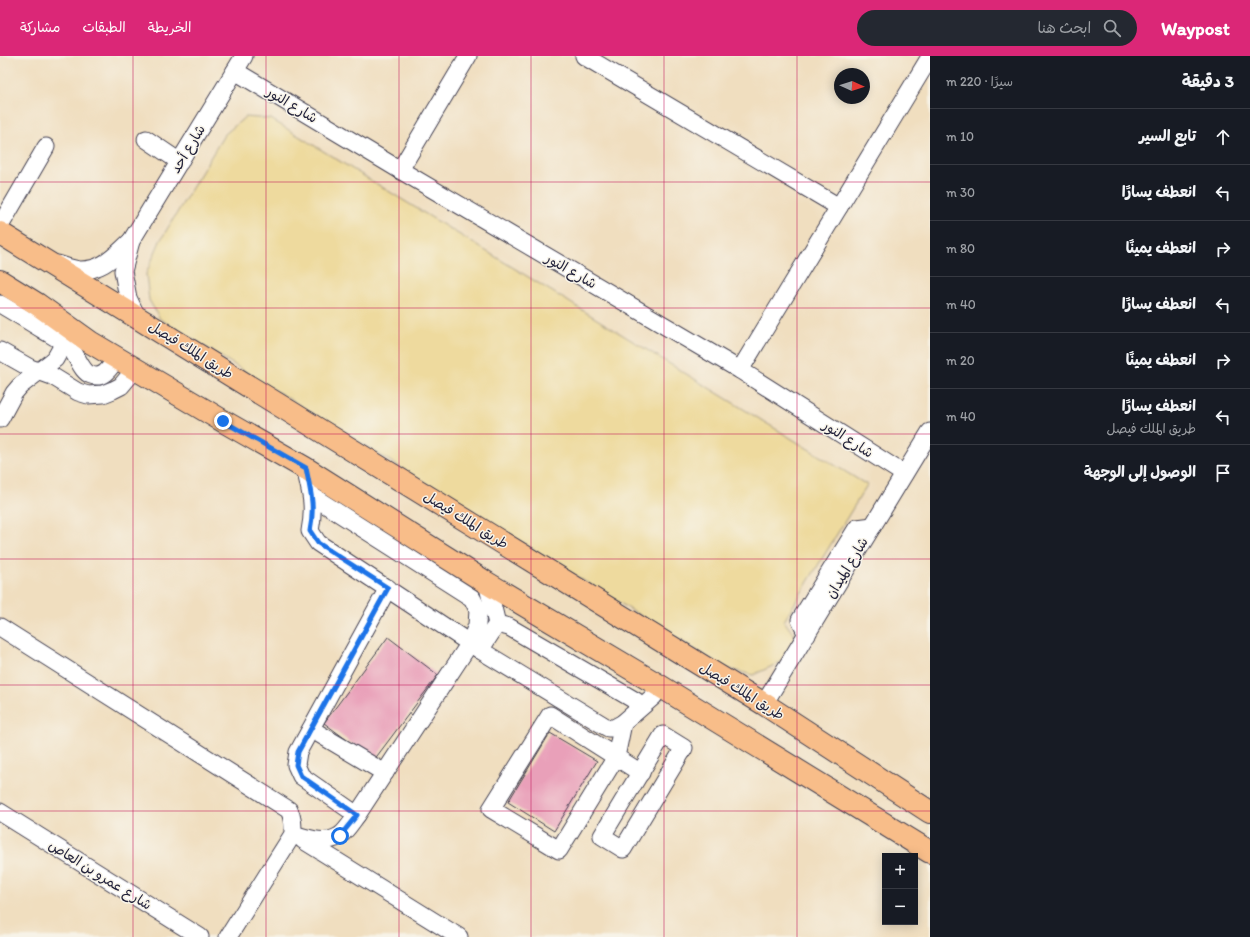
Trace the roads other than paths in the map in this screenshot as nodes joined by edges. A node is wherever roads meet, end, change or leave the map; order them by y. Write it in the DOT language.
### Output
graph roads {
  1 [pos="244,56"];
  2 [pos="468,56"];
  3 [pos="584,56"];
  4 [pos="924,58"];
  5 [pos="235,71"];
  6 [pos="146,139"];
  7 [pos="46,147"];
  8 [pos="180,162"];
  9 [pos="400,170"];
  10 [pos="839,207"];
  11 [pos="0,226"];
  12 [pos="0,232"];
  13 [pos="131,241"];
  14 [pos="46,260"];
  15 [pos="0,281"];
  16 [pos="0,304"];
  17 [pos="137,317"];
  18 [pos="64,342"];
  19 [pos="0,351"];
  20 [pos="126,363"];
  21 [pos="740,370"];
  22 [pos="40,372"];
  23 [pos="0,419"];
  24 [pos="930,432"];
  25 [pos="306,468"];
  26 [pos="904,474"];
  27 [pos="312,496"];
  28 [pos="487,583"];
  29 [pos="388,588"];
  30 [pos="497,624"];
  31 [pos="0,627"];
  32 [pos="475,646"];
  33 [pos="660,686"];
  34 [pos="764,704"];
  35 [pos="637,710"];
  36 [pos="623,724"];
  37 [pos="311,729"];
  38 [pos="616,757"];
  39 [pos="385,773"];
  40 [pos="641,773"];
  41 [pos="930,811"];
  42 [pos="0,812"];
  43 [pos="357,815"];
  44 [pos="292,834"];
  45 [pos="930,852"];
  46 [pos="200,937"];
  47 [pos="228,937"];
  48 [pos="459,937"];
  1 -- 5 [label="street, شارع أحد"];
  2 -- 9 [label="street"];
  3 -- 10 [label="street"];
  4 -- 10 [label="street"];
  5 -- 8 [label="street, شارع أحد"];
  5 -- 9 [label="street, شارع النور"];
  6 -- 8 [label="street"];
  7 -- 11 [label="street"];
  8 -- 13 [label="street, شارع أحد"];
  9 -- 21 [label="street, شارع النور"];
  10 -- 21 [label="street"];
  12 -- 14 [label="main road, طريق الملك فيصل"];
  13 -- 14 [label="street, شارع أحد"];
  13 -- 17 [label="street, شارع أحد"];
  14 -- 17 [label="main road, طريق الملك فيصل"];
  15 -- 20 [label="main road"];
  16 -- 18 [label="street"];
  17 -- 34 [label="main road, طريق الملك فيصل"];
  18 -- 20 [label="street"];
  18 -- 22 [label="street"];
  19 -- 22 [label="street"];
  20 -- 22 [label="street"];
  20 -- 25 [label="main road"];
  21 -- 26 [label="street, شارع النور"];
  22 -- 23 [label="street"];
  24 -- 26 [label="street, شارع الميدان"];
  25 -- 27 [label="street"];
  25 -- 28 [label="main road"];
  26 -- 34 [label="street, شارع الميدان"];
  27 -- 29 [label="street"];
  27 -- 32 [label="street"];
  28 -- 30 [label="street"];
  28 -- 33 [label="main road"];
  29 -- 32 [label="street"];
  29 -- 37 [label="street"];
  30 -- 32 [label="street"];
  30 -- 35 [label="street"];
  31 -- 44 [label="street"];
  32 -- 36 [label="street"];
  32 -- 39 [label="street"];
  33 -- 35 [label="street"];
  33 -- 45 [label="main road"];
  34 -- 41 [label="main road, طريق الملك فيصل"];
  35 -- 36 [label="street"];
  36 -- 38 [label="street"];
  37 -- 39 [label="street"];
  37 -- 43 [label="street"];
  38 -- 38 [label="street"];
  38 -- 40 [label="street"];
  39 -- 43 [label="street"];
  40 -- 40 [label="street"];
  42 -- 46 [label="street, شارع عمرو بن العاص"];
  43 -- 44 [label="street"];
  44 -- 47 [label="street"];
  44 -- 48 [label="street"];
}
